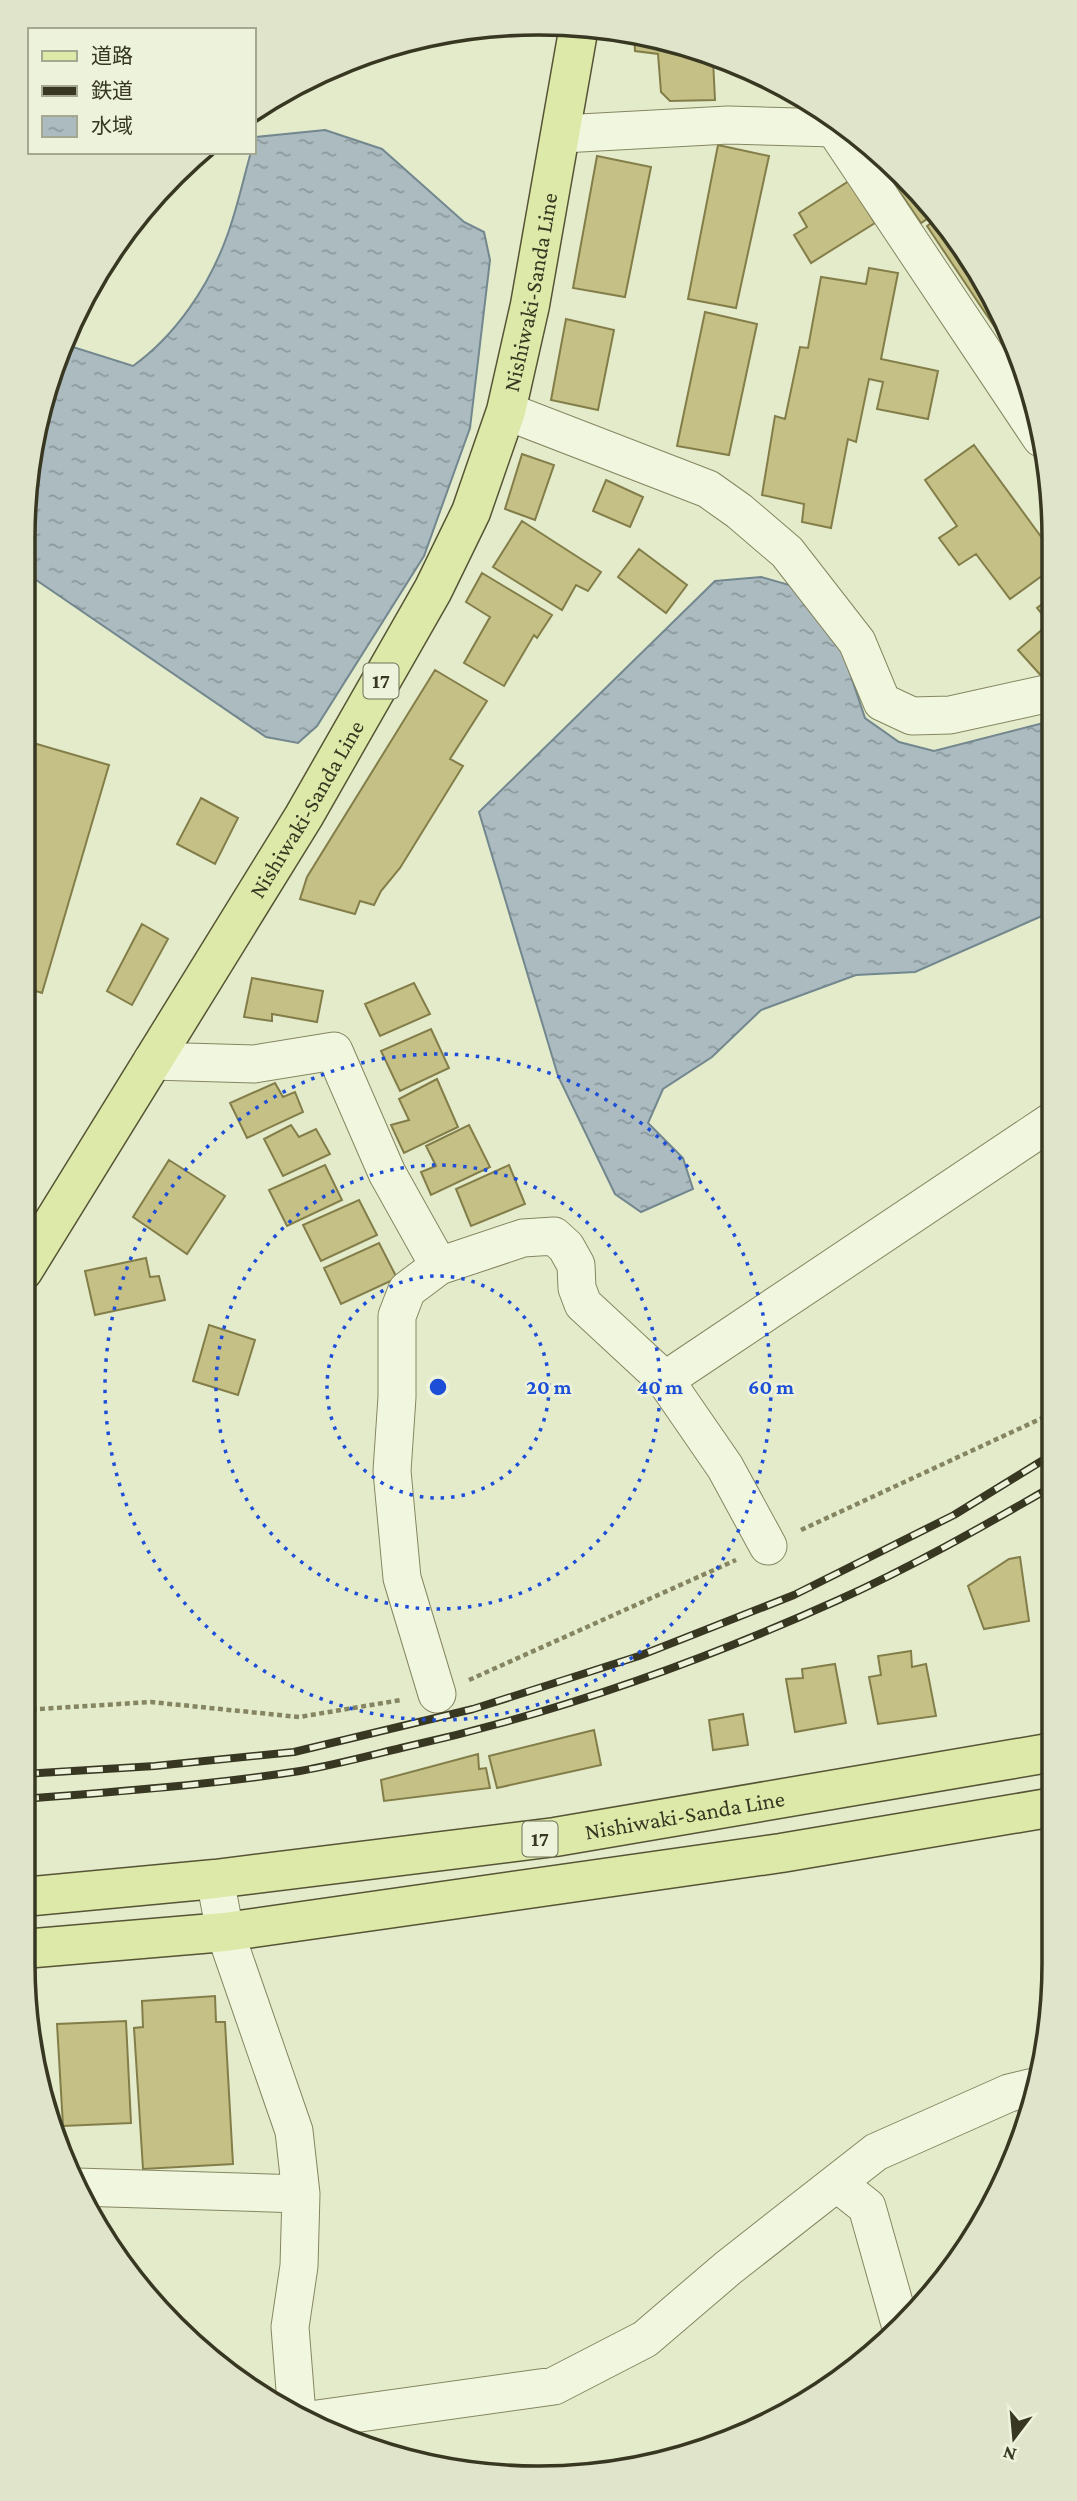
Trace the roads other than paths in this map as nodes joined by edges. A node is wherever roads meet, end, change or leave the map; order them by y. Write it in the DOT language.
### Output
graph roads {
  1 [pos="577,37"];
  2 [pos="826,126"];
  3 [pos="562,134"];
  4 [pos="848,142"];
  5 [pos="506,411"];
  6 [pos="1027,416"];
  7 [pos="1042,695"];
  8 [pos="152,1061"];
  9 [pos="1042,1128"];
  10 [pos="35,1251"];
  11 [pos="439,1266"];
  12 [pos="665,1380"];
  13 [pos="768,1546"];
  14 [pos="438,1694"];
  15 [pos="1042,1754"];
  16 [pos="1042,1809"];
  17 [pos="215,1879"];
  18 [pos="35,1896"];
  19 [pos="225,1932"];
  20 [pos="35,1948"];
  21 [pos="1026,2089"];
  22 [pos="838,2184"];
  23 [pos="88,2187"];
  24 [pos="301,2194"];
  25 [pos="898,2316"];
  26 [pos="296,2404"];
  27 [pos="325,2418"];
  1 -- 3 [label="main road, Nishiwaki-Sanda Line / 17"];
  2 -- 3 [label="street"];
  3 -- 5 [label="main road, Nishiwaki-Sanda Line / 17"];
  4 -- 6 [label="street"];
  5 -- 7 [label="street"];
  5 -- 8 [label="main road, Nishiwaki-Sanda Line / 17"];
  8 -- 10 [label="main road, Nishiwaki-Sanda Line / 17"];
  8 -- 11 [label="street"];
  9 -- 12 [label="street"];
  11 -- 12 [label="street"];
  11 -- 14 [label="street"];
  12 -- 13 [label="street"];
  15 -- 17 [label="main road, Nishiwaki-Sanda Line / 17"];
  16 -- 19 [label="main road, Nishiwaki-Sanda Line / 17"];
  17 -- 18 [label="main road, Nishiwaki-Sanda Line / 17"];
  17 -- 19 [label="street"];
  19 -- 20 [label="main road, Nishiwaki-Sanda Line / 17"];
  19 -- 24 [label="street"];
  21 -- 22 [label="street"];
  22 -- 25 [label="street"];
  22 -- 27 [label="street"];
  23 -- 24 [label="street"];
  24 -- 26 [label="street"];
}
